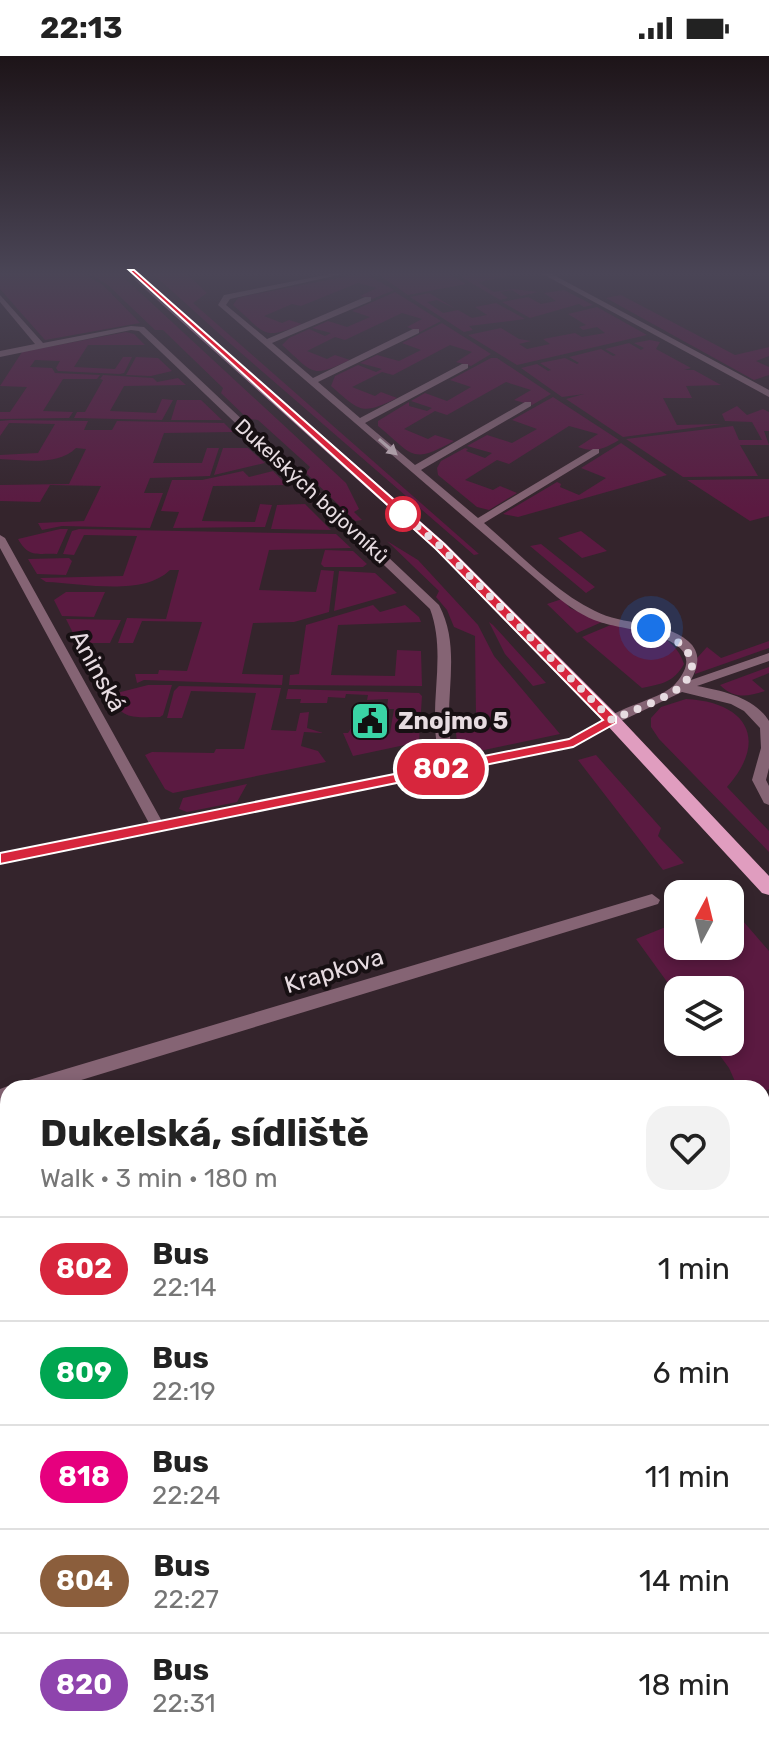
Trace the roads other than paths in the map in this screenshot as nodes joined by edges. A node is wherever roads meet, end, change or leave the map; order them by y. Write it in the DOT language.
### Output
graph roads {
  1 [pos="164,351"];
  2 [pos="226,351"];
  3 [pos="275,351"];
  4 [pos="374,351"];
  5 [pos="690,351"];
  6 [pos="465,366"];
  7 [pos="311,382"];
  8 [pos="769,394"];
  9 [pos="528,404"];
  10 [pos="359,422"];
  11 [pos="596,451"];
  12 [pos="414,470"];
  13 [pos="477,523"];
  14 [pos="0,538"];
  15 [pos="769,657"];
  16 [pos="680,688"];
  17 [pos="612,720"];
  18 [pos="450,767"];
  19 [pos="769,800"];
  20 [pos="157,825"];
  21 [pos="0,859"];
  22 [pos="769,888"];
  23 [pos="652,900"];
  24 [pos="56,1080"];
  1 -- 18 [label="street, Dukelských bojovníků"];
  2 -- 17 [label="main road, Dukelských bojovníků"];
  3 -- 7 [label="street"];
  4 -- 7 [label="street"];
  5 -- 8 [label="street"];
  6 -- 10 [label="street"];
  7 -- 10 [label="street"];
  9 -- 12 [label="street"];
  10 -- 12 [label="street, one-way"];
  11 -- 13 [label="street"];
  12 -- 13 [label="street"];
  13 -- 16 [label="street"];
  14 -- 20 [label="street, Aninská"];
  15 -- 16 [label="street"];
  16 -- 17 [label="street"];
  16 -- 19 [label="street"];
  17 -- 18 [label="street"];
  17 -- 22 [label="main road, Dukelských bojovníků"];
  18 -- 20 [label="street"];
  20 -- 21 [label="street"];
  23 -- 24 [label="street, Krapkova"];
}
